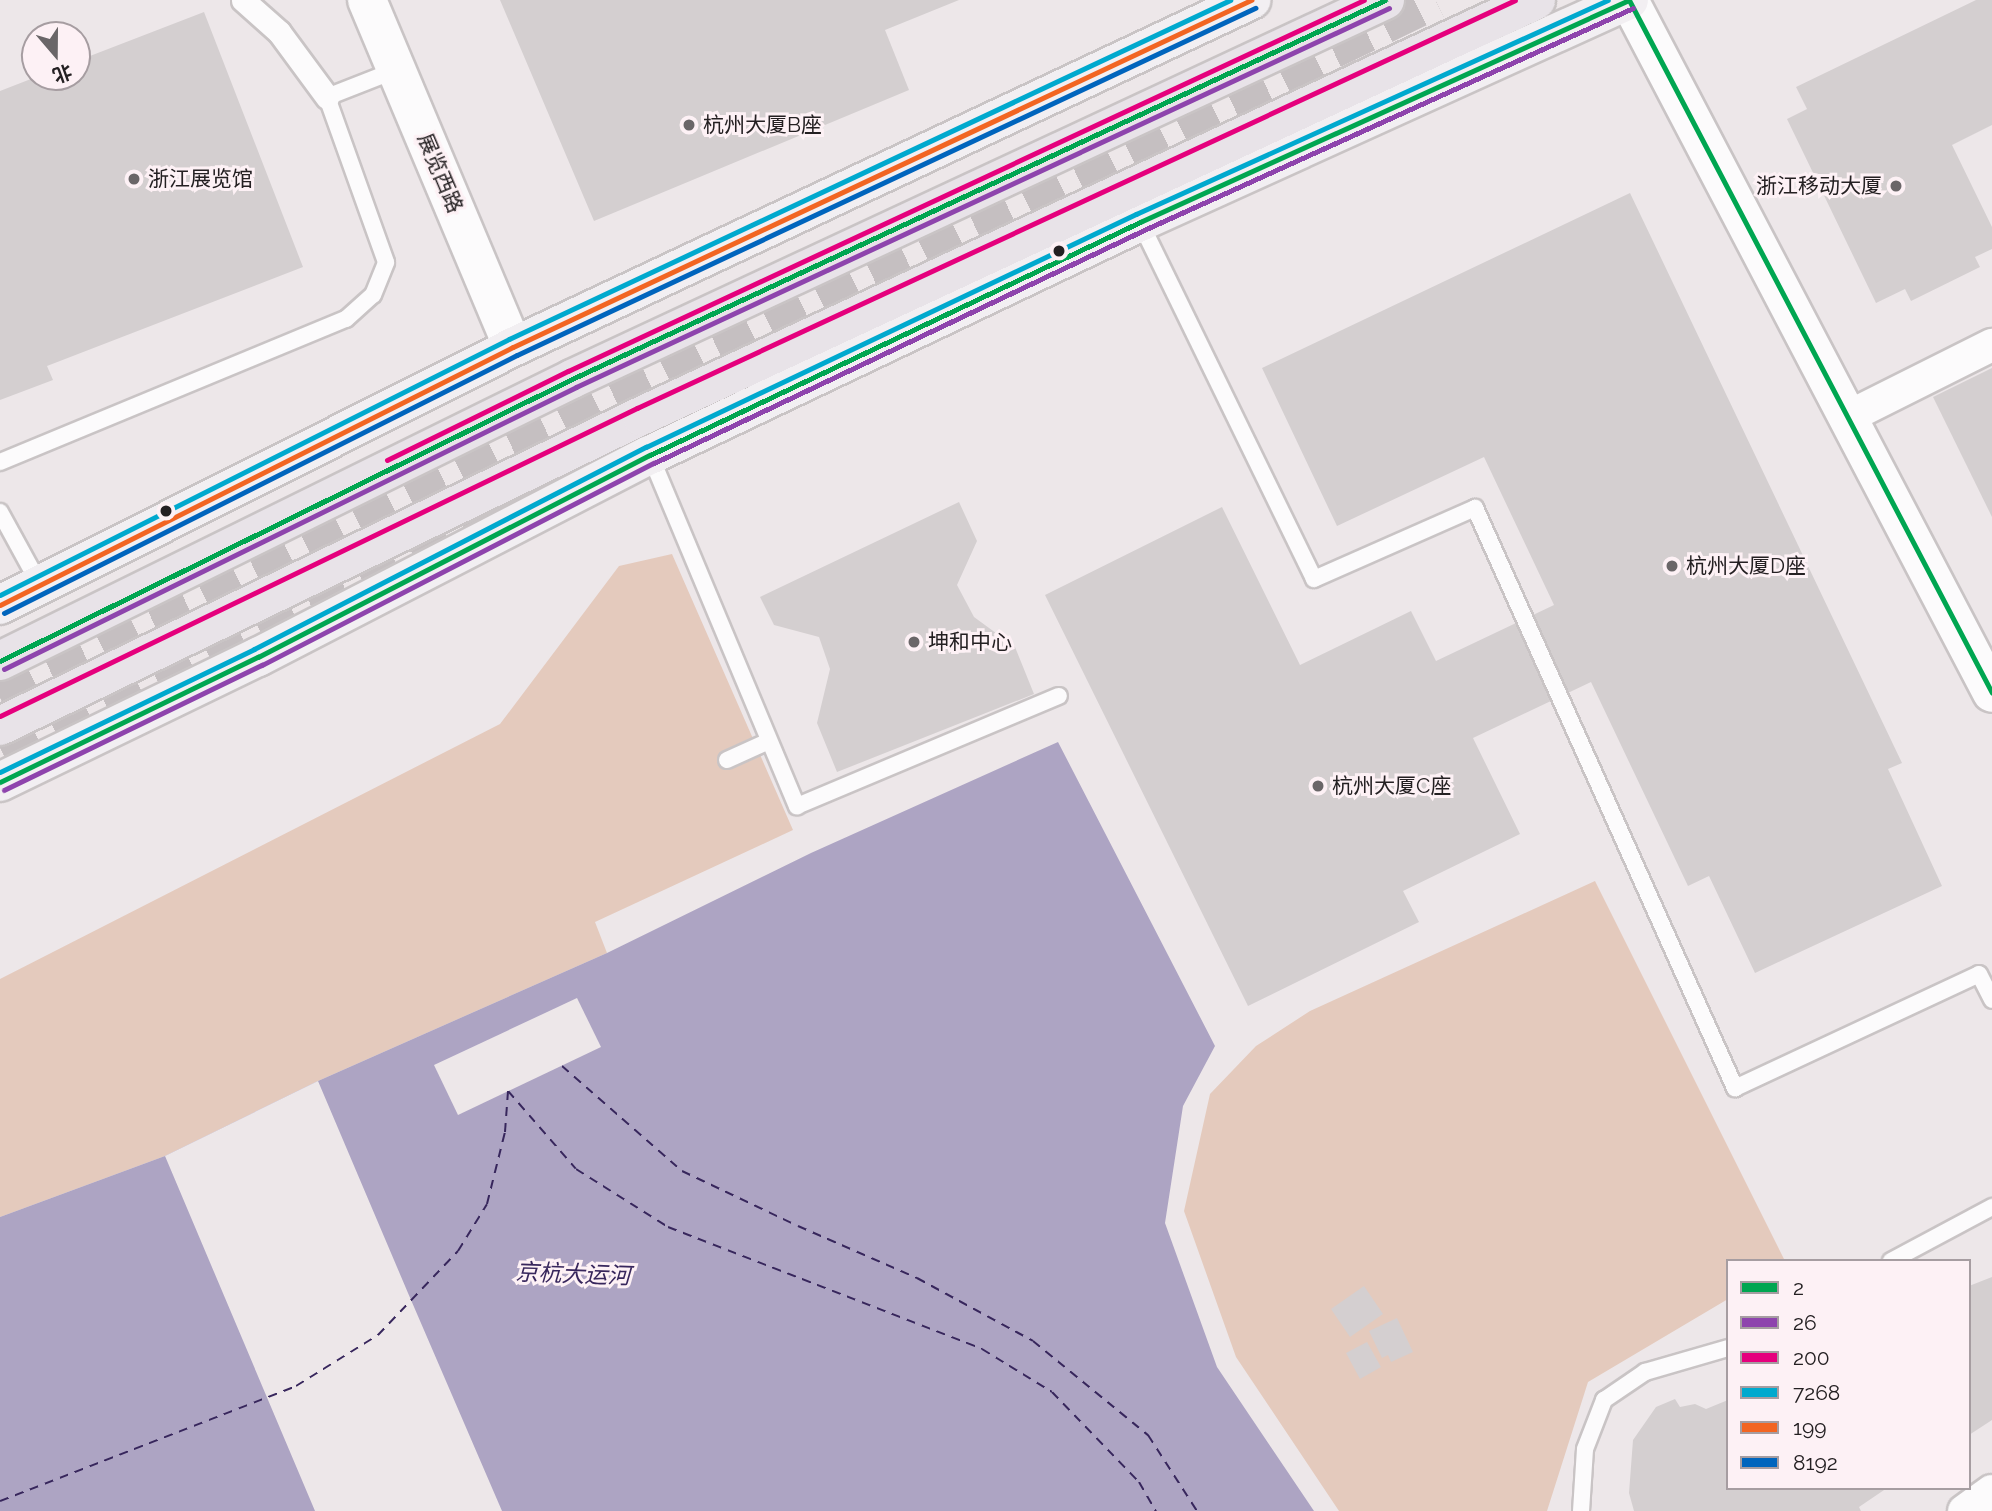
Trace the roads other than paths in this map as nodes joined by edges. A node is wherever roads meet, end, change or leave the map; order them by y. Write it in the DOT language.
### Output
graph roads {
  1 [pos="243,0"];
  2 [pos="367,0"];
  3 [pos="1251,0"];
  4 [pos="1385,0"];
  5 [pos="1536,0"];
  6 [pos="1629,0"];
  7 [pos="396,70"];
  8 [pos="327,97"];
  9 [pos="1140,222"];
  10 [pos="1992,345"];
  11 [pos="513,347"];
  12 [pos="1848,416"];
  13 [pos="650,454"];
  14 [pos="0,462"];
  15 [pos="0,512"];
  16 [pos="40,585"];
  17 [pos="0,605"];
  18 [pos="0,662"];
  19 [pos="1992,693"];
  20 [pos="1059,696"];
  21 [pos="0,726"];
  22 [pos="769,741"];
  23 [pos="727,760"];
  24 [pos="0,782"];
  25 [pos="1992,1000"];
  26 [pos="1992,1207"];
  27 [pos="1895,1259"];
  28 [pos="1726,1349"];
  29 [pos="1992,1491"];
  30 [pos="1581,1511"];
  31 [pos="1964,1511"];
  1 -- 8 [label="street"];
  2 -- 7 [label="street, 展览西路"];
  3 -- 11 [label="main road"];
  4 -- 18 [label="main road"];
  5 -- 21 [label="main road"];
  6 -- 9 [label="main road"];
  6 -- 12 [label="street"];
  7 -- 8 [label="lane"];
  7 -- 11 [label="street, 展览西路"];
  8 -- 14 [label="lane"];
  9 -- 13 [label="main road"];
  9 -- 25 [label="lane"];
  10 -- 12 [label="street"];
  11 -- 16 [label="main road"];
  12 -- 19 [label="street"];
  13 -- 22 [label="lane"];
  13 -- 24 [label="main road"];
  15 -- 16 [label="lane"];
  16 -- 17 [label="main road"];
  20 -- 22 [label="lane"];
  22 -- 23 [label="lane"];
  26 -- 27 [label="lane"];
  28 -- 30 [label="lane"];
  29 -- 31 [label="street"];
}
